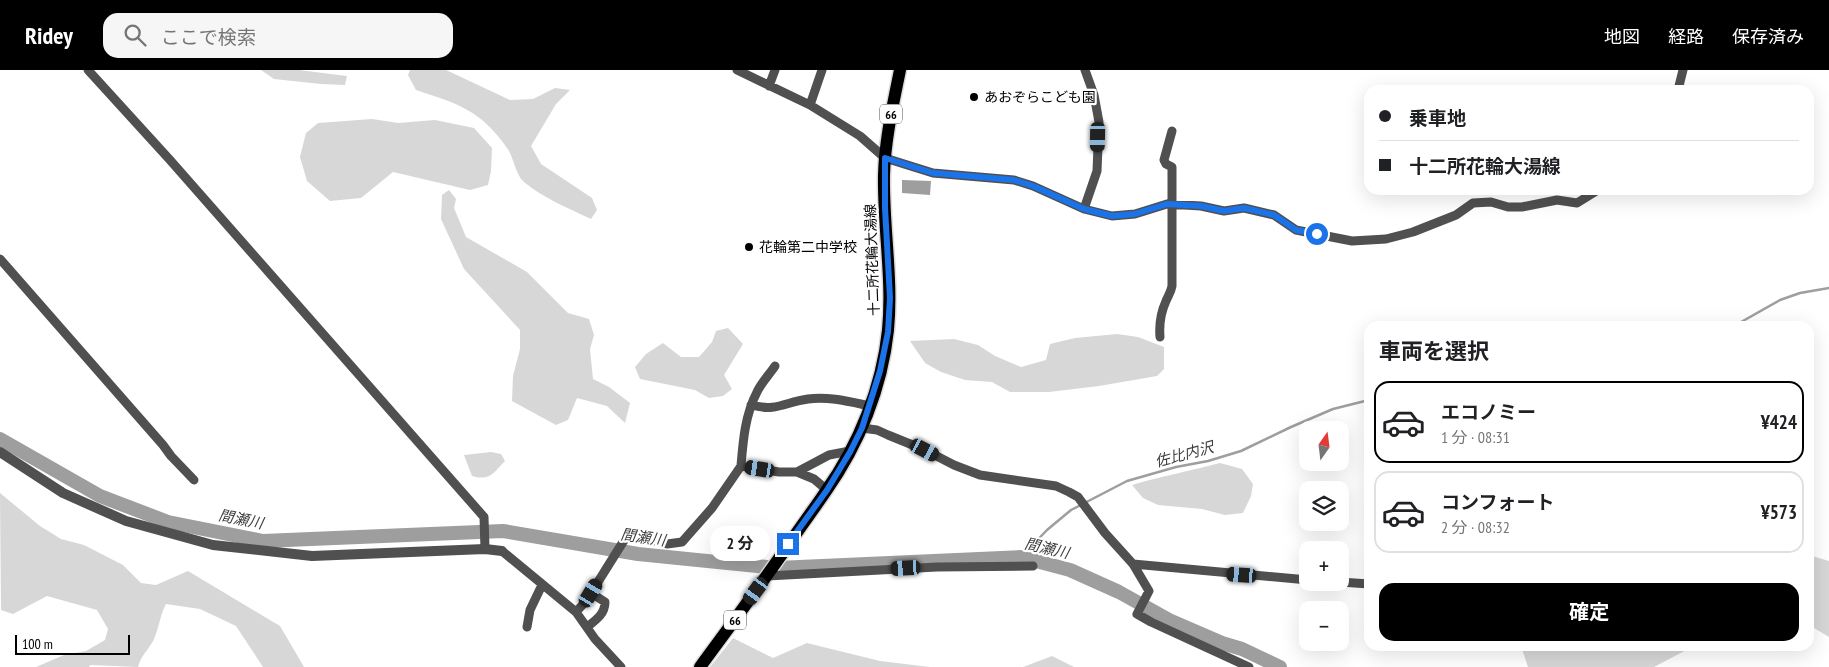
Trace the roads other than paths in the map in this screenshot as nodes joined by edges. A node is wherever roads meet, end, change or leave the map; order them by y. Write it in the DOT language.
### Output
graph roads {
  1 [pos="88,70"];
  2 [pos="737,70"];
  3 [pos="774,70"];
  4 [pos="822,70"];
  5 [pos="900,70"];
  6 [pos="1085,70"];
  7 [pos="1684,70"];
  8 [pos="1680,85"];
  9 [pos="769,86"];
  10 [pos="810,105"];
  11 [pos="1172,131"];
  12 [pos="885,158"];
  13 [pos="1590,195"];
  14 [pos="1172,204"];
  15 [pos="1084,209"];
  16 [pos="0,259"];
  17 [pos="1160,337"];
  18 [pos="775,366"];
  19 [pos="751,405"];
  20 [pos="870,406"];
  21 [pos="862,428"];
  22 [pos="0,452"];
  23 [pos="850,452"];
  24 [pos="741,466"];
  25 [pos="797,472"];
  26 [pos="194,480"];
  27 [pos="827,490"];
  28 [pos="485,546"];
  29 [pos="502,550"];
  30 [pos="1133,564"];
  31 [pos="1033,566"];
  32 [pos="768,574"];
  33 [pos="1299,579"];
  34 [pos="1349,583"];
  35 [pos="1364,584"];
  36 [pos="542,585"];
  37 [pos="591,593"];
  38 [pos="576,612"];
  39 [pos="527,627"];
  40 [pos="587,627"];
  41 [pos="621,667"];
  42 [pos="700,667"];
  43 [pos="1249,667"];
  1 -- 28 [label="street"];
  2 -- 9 [label="street"];
  3 -- 9 [label="street"];
  4 -- 10 [label="street"];
  5 -- 12 [label="main road, 十二所花輪大湯線 / 66"];
  6 -- 15 [label="street"];
  7 -- 8 [label="street"];
  9 -- 10 [label="street"];
  10 -- 12 [label="street"];
  11 -- 14 [label="street"];
  12 -- 15 [label="street"];
  12 -- 20 [label="main road, 十二所花輪大湯線 / 66"];
  13 -- 14 [label="street"];
  14 -- 15 [label="street"];
  14 -- 17 [label="street"];
  16 -- 26 [label="street"];
  18 -- 19 [label="street"];
  19 -- 20 [label="street"];
  19 -- 24 [label="street"];
  20 -- 21 [label="main road, 十二所花輪大湯線 / 66"];
  21 -- 23 [label="main road, 十二所花輪大湯線 / 66"];
  21 -- 30 [label="street"];
  22 -- 28 [label="street"];
  23 -- 25 [label="street"];
  23 -- 27 [label="main road, 十二所花輪大湯線 / 66"];
  24 -- 25 [label="street"];
  24 -- 37 [label="street"];
  25 -- 27 [label="street"];
  27 -- 32 [label="main road, 十二所花輪大湯線 / 66"];
  28 -- 29 [label="street"];
  29 -- 36 [label="street"];
  30 -- 33 [label="street"];
  30 -- 43 [label="street"];
  31 -- 32 [label="street"];
  32 -- 42 [label="main road, 十二所花輪大湯線 / 66"];
  34 -- 35 [label="street"];
  36 -- 38 [label="street"];
  36 -- 39 [label="street"];
  37 -- 38 [label="street"];
  37 -- 40 [label="street"];
  38 -- 40 [label="street"];
  40 -- 41 [label="street"];
}
